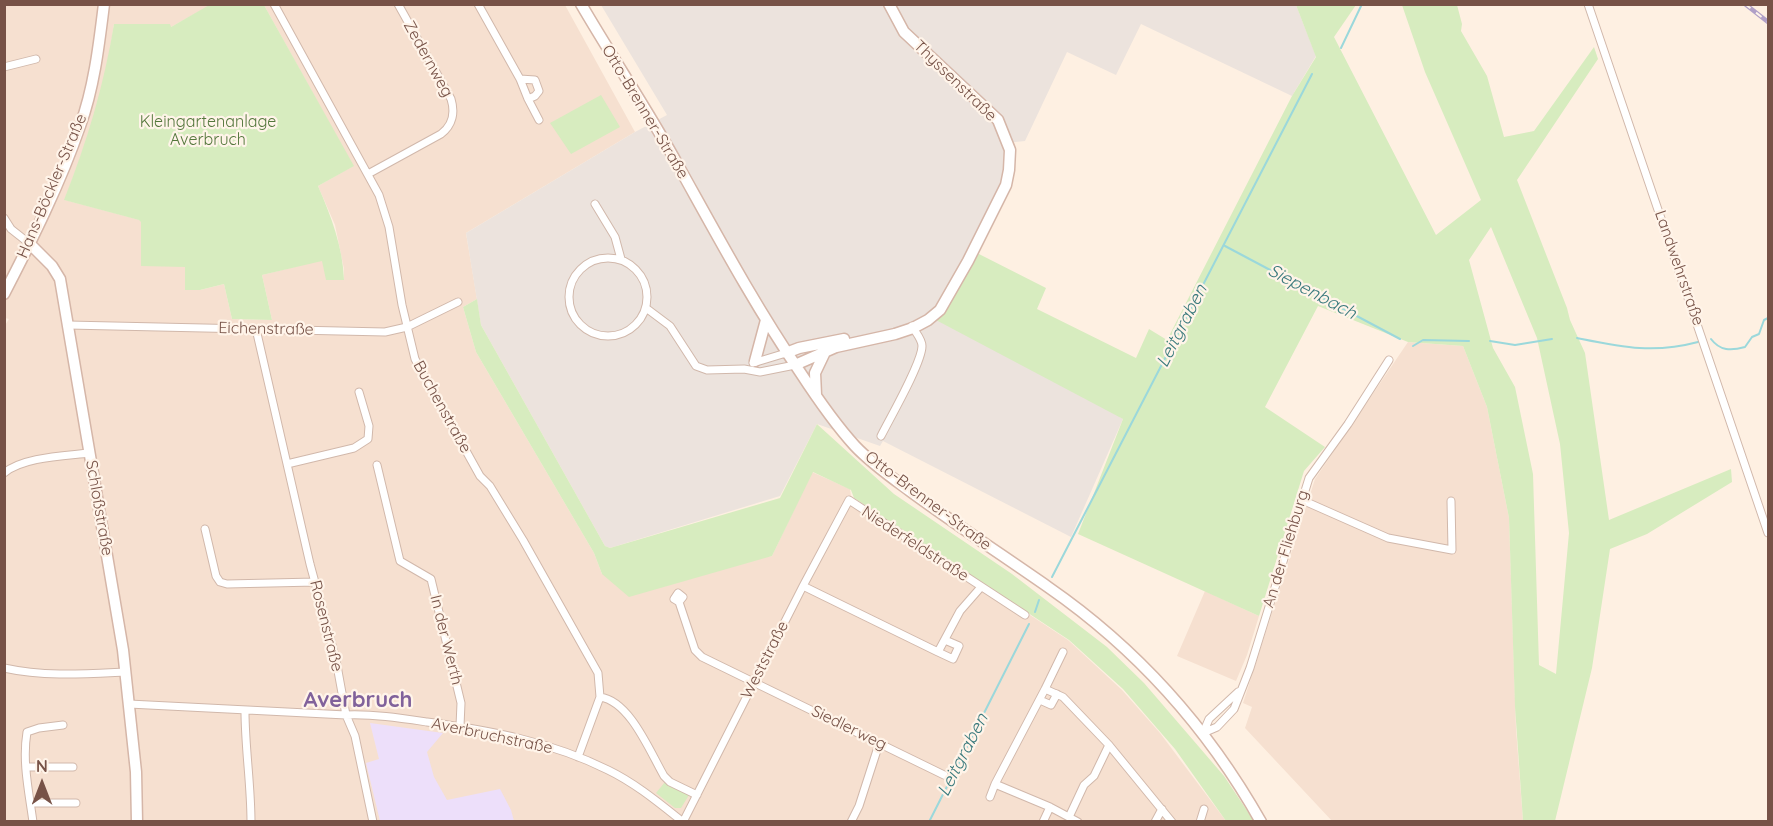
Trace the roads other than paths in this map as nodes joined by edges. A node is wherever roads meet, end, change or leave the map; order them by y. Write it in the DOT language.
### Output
graph roads {
  1 [pos="104,4"];
  2 [pos="274,4"];
  3 [pos="398,4"];
  4 [pos="478,4"];
  5 [pos="581,4"];
  6 [pos="889,4"];
  7 [pos="1588,4"];
  8 [pos="36,59"];
  9 [pos="4,67"];
  10 [pos="520,79"];
  11 [pos="528,99"];
  12 [pos="539,120"];
  13 [pos="368,174"];
  14 [pos="595,204"];
  15 [pos="4,218"];
  16 [pos="30,244"];
  17 [pos="621,259"];
  18 [pos="4,294"];
  19 [pos="458,302"];
  20 [pos="646,308"];
  21 [pos="766,320"];
  22 [pos="68,325"];
  23 [pos="912,326"];
  24 [pos="407,327"];
  25 [pos="256,328"];
  26 [pos="786,352"];
  27 [pos="825,352"];
  28 [pos="1389,360"];
  29 [pos="755,361"];
  30 [pos="795,365"];
  31 [pos="744,369"];
  32 [pos="358,392"];
  33 [pos="816,396"];
  34 [pos="881,436"];
  35 [pos="89,453"];
  36 [pos="287,464"];
  37 [pos="377,465"];
  38 [pos="4,473"];
  39 [pos="849,500"];
  40 [pos="1302,500"];
  41 [pos="1451,501"];
  42 [pos="206,529"];
  43 [pos="1768,533"];
  44 [pos="315,582"];
  45 [pos="802,586"];
  46 [pos="981,587"];
  47 [pos="680,602"];
  48 [pos="1025,615"];
  49 [pos="945,640"];
  50 [pos="938,652"];
  51 [pos="1063,652"];
  52 [pos="4,668"];
  53 [pos="125,672"];
  54 [pos="754,682"];
  55 [pos="1046,689"];
  56 [pos="1057,694"];
  57 [pos="600,697"];
  58 [pos="1040,700"];
  59 [pos="129,704"];
  60 [pos="245,711"];
  61 [pos="346,715"];
  62 [pos="63,725"];
  63 [pos="460,726"];
  64 [pos="1203,733"];
  65 [pos="879,744"];
  66 [pos="1109,745"];
  67 [pos="578,757"];
  68 [pos="26,767"];
  69 [pos="73,767"];
  70 [pos="944,775"];
  71 [pos="995,784"];
  72 [pos="697,795"];
  73 [pos="990,797"];
  74 [pos="31,803"];
  75 [pos="76,803"];
  76 [pos="1050,807"];
  77 [pos="1162,809"];
  78 [pos="1204,809"];
  79 [pos="1069,817"];
  80 [pos="33,822"];
  81 [pos="137,822"];
  82 [pos="250,822"];
  83 [pos="374,822"];
  84 [pos="683,822"];
  85 [pos="851,822"];
  86 [pos="1043,822"];
  87 [pos="1078,822"];
  88 [pos="1155,822"];
  89 [pos="1172,822"];
  90 [pos="1200,822"];
  91 [pos="1261,822"];
  1 -- 16 [label="main road, Hans-Böckler-Straße"];
  2 -- 13 [label="street, Buchenstraße"];
  3 -- 13 [label="street, Zedernweg"];
  4 -- 10 [label="street"];
  5 -- 21 [label="main road, Otto-Brenner-Straße"];
  6 -- 23 [label="main road, Thyssenstraße"];
  7 -- 43 [label="street, Landwehrstraße"];
  8 -- 9 [label="street"];
  10 -- 11 [label="street"];
  10 -- 11 [label="street"];
  11 -- 12 [label="street"];
  13 -- 24 [label="street, Buchenstraße"];
  14 -- 17 [label="street"];
  15 -- 16 [label="street, Schloßstraße"];
  16 -- 18 [label="main road, Hans-Böckler-Straße"];
  16 -- 22 [label="main road, Schloßstraße"];
  17 -- 20 [label="street"];
  17 -- 20 [label="street"];
  19 -- 24 [label="street, Eichenstraße"];
  20 -- 31 [label="street"];
  21 -- 26 [label="main road, Otto-Brenner-Straße"];
  21 -- 29 [label="main road"];
  22 -- 25 [label="street, Eichenstraße"];
  22 -- 35 [label="main road, Schloßstraße"];
  23 -- 26 [label="main road, Thyssenstraße"];
  23 -- 27 [label="main road, Thyssenstraße"];
  23 -- 34 [label="street"];
  24 -- 25 [label="street, Eichenstraße"];
  24 -- 57 [label="street, Buchenstraße"];
  25 -- 36 [label="street, Rosenstraße"];
  26 -- 29 [label="street"];
  26 -- 30 [label="main road, Otto-Brenner-Straße"];
  27 -- 30 [label="main road, Thyssenstraße"];
  27 -- 33 [label="main road"];
  28 -- 40 [label="street, An der Fliehburg"];
  29 -- 31 [label="street"];
  30 -- 31 [label="street"];
  30 -- 33 [label="main road, Otto-Brenner-Straße"];
  32 -- 36 [label="street"];
  33 -- 64 [label="main road, Otto-Brenner-Straße"];
  35 -- 38 [label="street"];
  35 -- 53 [label="main road, Schloßstraße"];
  36 -- 44 [label="street, Rosenstraße"];
  37 -- 63 [label="street, In der Werth"];
  39 -- 45 [label="street, Weststraße"];
  39 -- 46 [label="street, Niederfeldstraße"];
  40 -- 41 [label="street"];
  40 -- 64 [label="street, An der Fliehburg"];
  42 -- 44 [label="street"];
  44 -- 61 [label="street, Rosenstraße"];
  45 -- 50 [label="street"];
  45 -- 54 [label="street, Weststraße"];
  46 -- 48 [label="street, Niederfeldstraße"];
  46 -- 49 [label="street, Niederfeldstraße"];
  47 -- 54 [label="street, Siedlerweg"];
  49 -- 50 [label="street, Niederfeldstraße"];
  49 -- 50 [label="street"];
  51 -- 55 [label="street"];
  52 -- 53 [label="street"];
  53 -- 59 [label="main road, Schloßstraße"];
  54 -- 65 [label="street, Siedlerweg"];
  54 -- 72 [label="street, Weststraße"];
  55 -- 56 [label="street"];
  55 -- 58 [label="street"];
  56 -- 58 [label="street"];
  56 -- 66 [label="street"];
  57 -- 67 [label="street, Buchenstraße"];
  57 -- 72 [label="street"];
  58 -- 71 [label="street"];
  59 -- 60 [label="street, Averbruchstraße"];
  59 -- 81 [label="main road, Schloßstraße"];
  60 -- 61 [label="street, Averbruchstraße"];
  60 -- 82 [label="street"];
  61 -- 63 [label="street, Averbruchstraße"];
  61 -- 83 [label="street, Rosenstraße"];
  62 -- 68 [label="street"];
  63 -- 67 [label="street, Averbruchstraße"];
  64 -- 91 [label="main road, Otto-Brenner-Straße"];
  65 -- 70 [label="street, Siedlerweg"];
  65 -- 85 [label="street"];
  66 -- 77 [label="street"];
  66 -- 79 [label="street"];
  67 -- 84 [label="street, Averbruchstraße"];
  68 -- 69 [label="street"];
  68 -- 74 [label="street"];
  71 -- 73 [label="street"];
  71 -- 76 [label="street"];
  72 -- 84 [label="street, Weststraße"];
  74 -- 75 [label="street"];
  74 -- 80 [label="street"];
  76 -- 79 [label="street"];
  76 -- 86 [label="street"];
  77 -- 88 [label="street"];
  77 -- 89 [label="street"];
  78 -- 90 [label="street"];
  79 -- 87 [label="street"];
}
